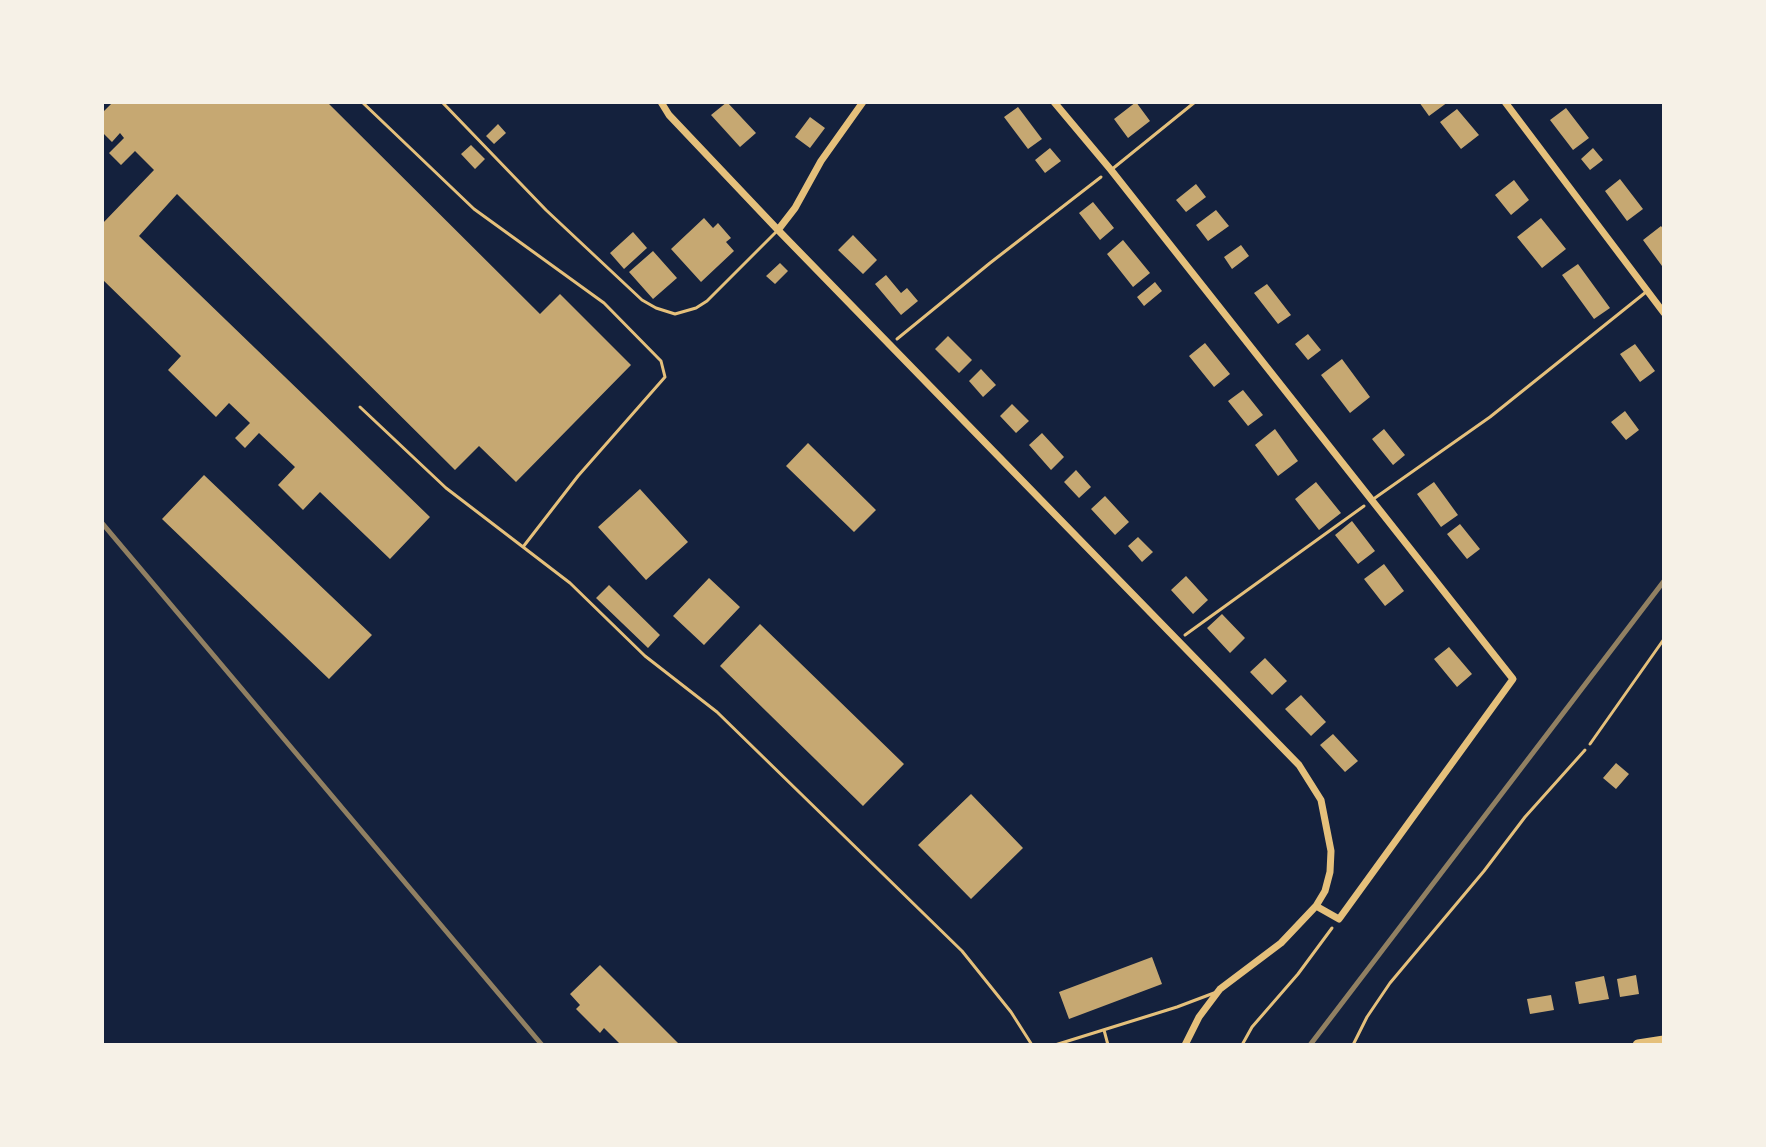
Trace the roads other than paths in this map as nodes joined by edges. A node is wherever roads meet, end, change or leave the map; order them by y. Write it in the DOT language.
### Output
graph roads {
  1 [pos="362,102"];
  2 [pos="442,102"];
  3 [pos="661,102"];
  4 [pos="863,102"];
  5 [pos="1054,102"];
  6 [pos="1195,102"];
  7 [pos="1505,102"];
  8 [pos="1111,170"];
  9 [pos="778,230"];
  10 [pos="1646,292"];
  11 [pos="1664,313"];
  12 [pos="360,407"];
  13 [pos="1370,501"];
  14 [pos="523,547"];
  15 [pos="1664,639"];
  16 [pos="1590,744"];
  17 [pos="1316,906"];
  18 [pos="1220,989"];
  19 [pos="1104,1030"];
  20 [pos="1664,1041"];
  21 [pos="1032,1045"];
  22 [pos="1055,1045"];
  23 [pos="1108,1045"];
  24 [pos="1185,1045"];
  25 [pos="1638,1045"];
  1 -- 14 [label="lane"];
  2 -- 9 [label="lane"];
  3 -- 9 [label="street"];
  4 -- 9 [label="street"];
  5 -- 8 [label="street"];
  6 -- 8 [label="lane"];
  7 -- 10 [label="street"];
  8 -- 13 [label="street"];
  9 -- 17 [label="street"];
  10 -- 11 [label="street"];
  10 -- 13 [label="lane"];
  12 -- 14 [label="lane"];
  13 -- 17 [label="street"];
  14 -- 21 [label="lane"];
  15 -- 16 [label="lane"];
  17 -- 18 [label="street"];
  18 -- 19 [label="lane"];
  18 -- 24 [label="street"];
  19 -- 22 [label="lane"];
  19 -- 23 [label="lane"];
  20 -- 25 [label="main road"];
}
